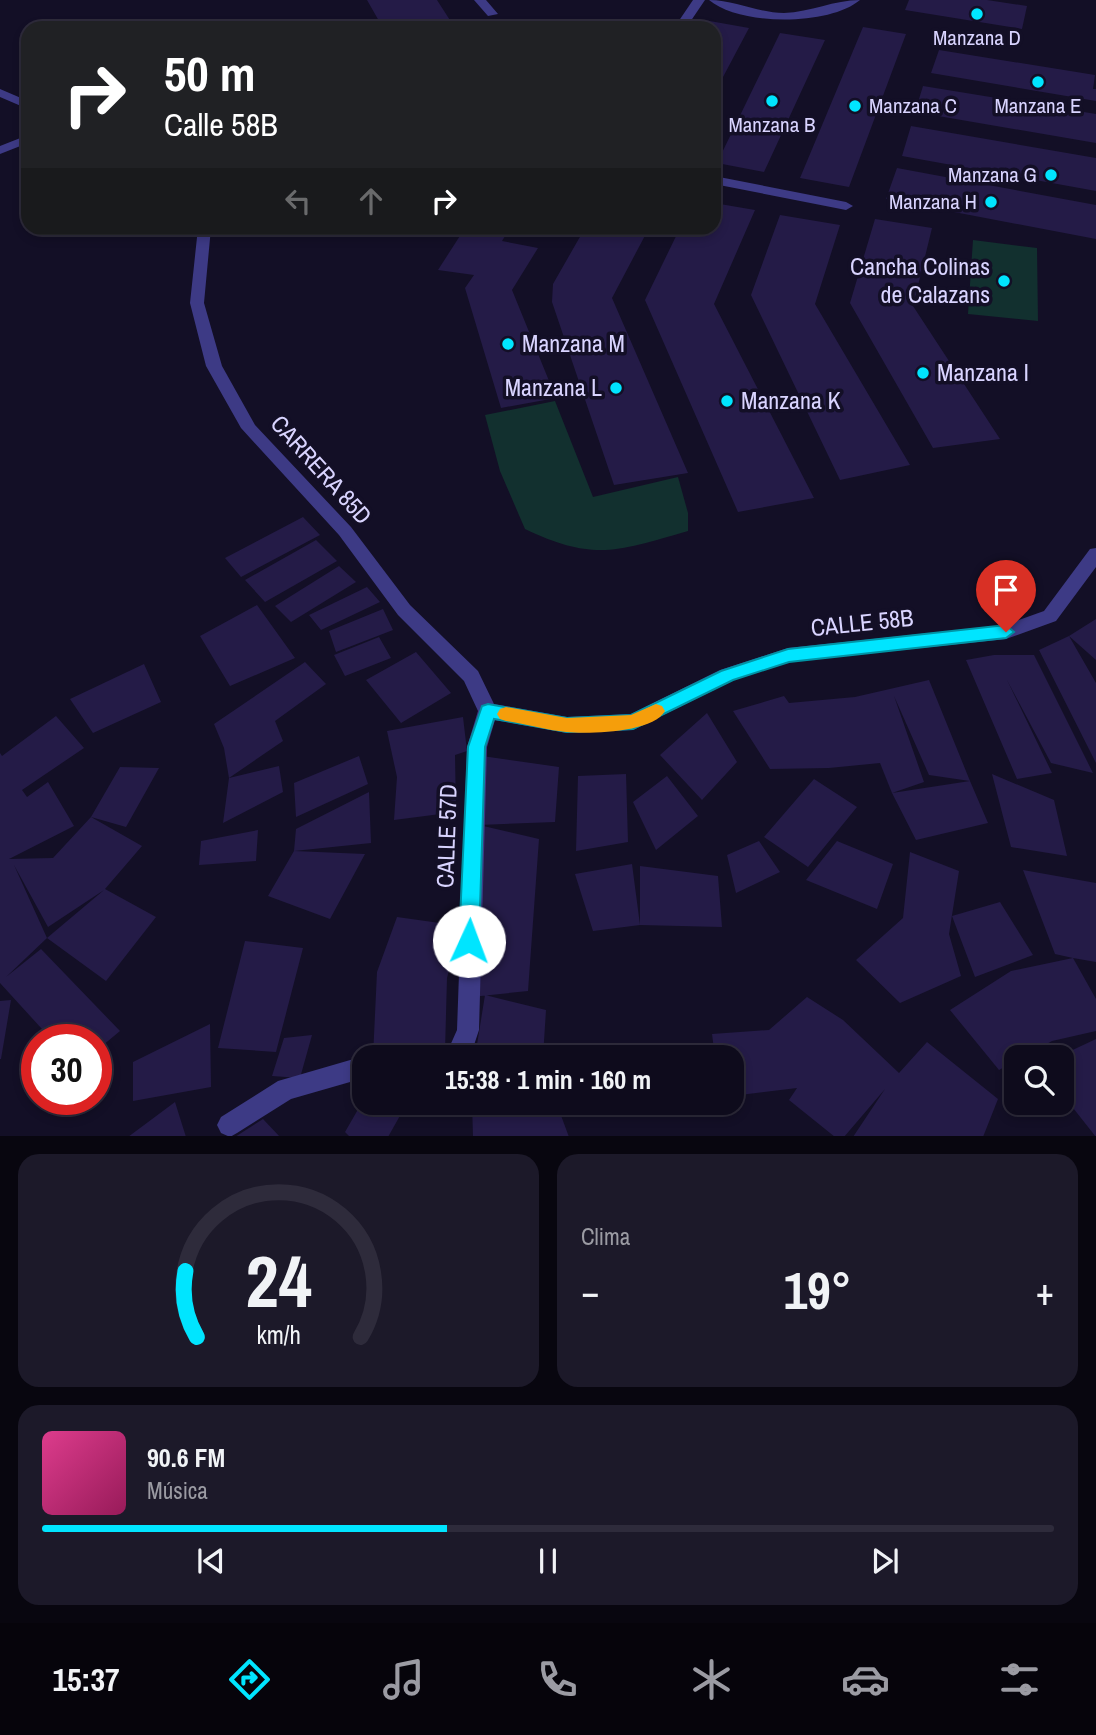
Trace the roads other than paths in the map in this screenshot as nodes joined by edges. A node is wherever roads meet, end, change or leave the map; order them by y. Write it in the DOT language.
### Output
graph roads {
  1 [pos="480,0"];
  2 [pos="699,0"];
  3 [pos="715,0"];
  4 [pos="809,0"];
  5 [pos="854,0"];
  6 [pos="492,14"];
  7 [pos="780,16"];
  8 [pos="685,21"];
  9 [pos="0,93"];
  10 [pos="21,103"];
  11 [pos="21,142"];
  12 [pos="0,150"];
  13 [pos="721,181"];
  14 [pos="846,206"];
  15 [pos="203,235"];
  16 [pos="1096,554"];
  17 [pos="488,711"];
  18 [pos="463,1045"];
  19 [pos="352,1070"];
  20 [pos="229,1125"];
  1 -- 6 [label="street"];
  2 -- 8 [label="street"];
  3 -- 7 [label="street"];
  4 -- 7 [label="street"];
  5 -- 7 [label="street"];
  9 -- 10 [label="street"];
  11 -- 12 [label="street"];
  13 -- 14 [label="street"];
  15 -- 17 [label="street, CARRERA 85D"];
  16 -- 17 [label="street, CALLE 58B"];
  17 -- 18 [label="street, CALLE 57D"];
  19 -- 20 [label="street"];
}
